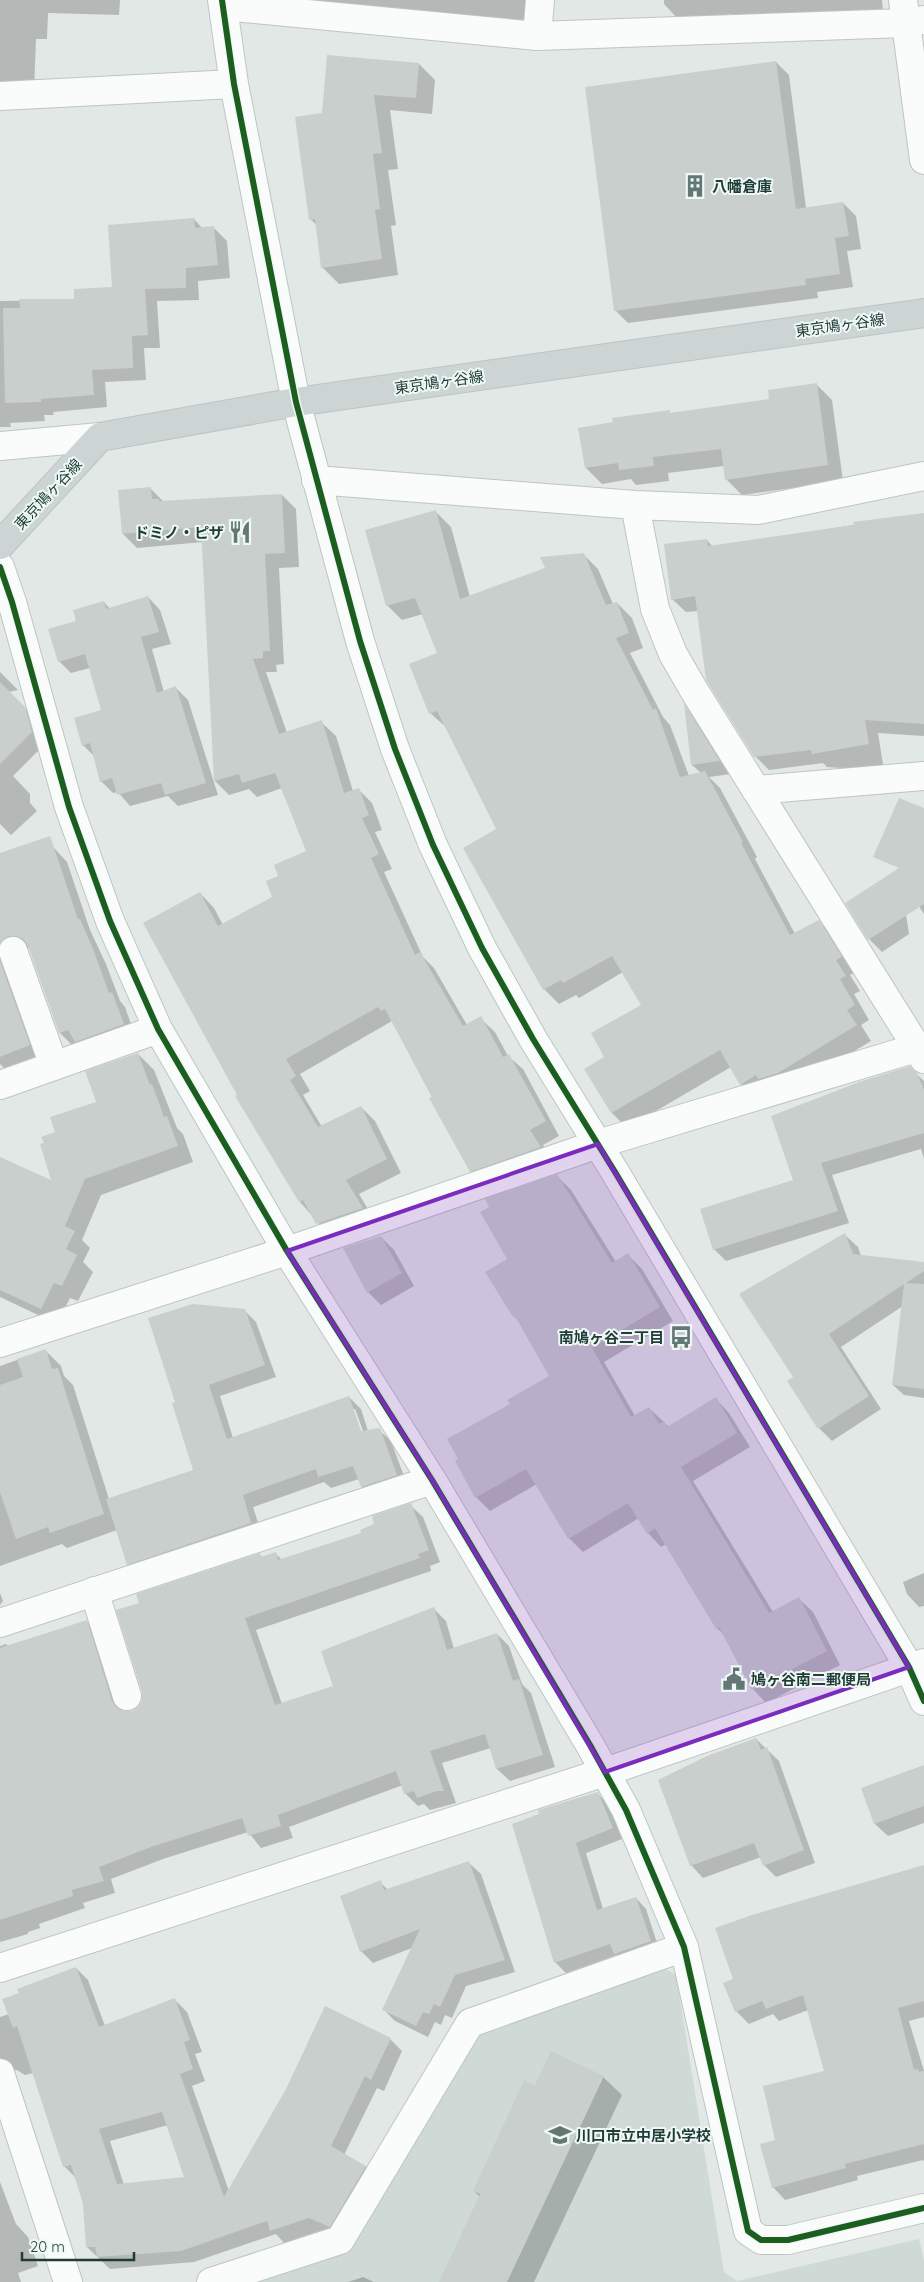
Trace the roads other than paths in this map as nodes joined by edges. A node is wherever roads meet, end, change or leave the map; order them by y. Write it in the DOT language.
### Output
graph roads {
  1 [pos="540,0"];
  2 [pos="222,3"];
  3 [pos="911,14"];
  4 [pos="537,36"];
  5 [pos="234,84"];
  6 [pos="0,96"];
  7 [pos="924,160"];
  8 [pos="924,313"];
  9 [pos="296,402"];
  10 [pos="100,437"];
  11 [pos="0,446"];
  12 [pos="924,476"];
  13 [pos="316,480"];
  14 [pos="635,505"];
  15 [pos="0,545"];
  16 [pos="0,567"];
  17 [pos="924,776"];
  18 [pos="756,790"];
  19 [pos="13,951"];
  20 [pos="158,1029"];
  21 [pos="920,1054"];
  22 [pos="54,1066"];
  23 [pos="0,1085"];
  24 [pos="598,1144"];
  25 [pos="287,1251"];
  26 [pos="0,1343"];
  27 [pos="432,1480"];
  28 [pos="94,1591"];
  29 [pos="0,1623"];
  30 [pos="917,1665"];
  31 [pos="128,1696"];
  32 [pos="924,1701"];
  33 [pos="605,1772"];
  34 [pos="684,1947"];
  35 [pos="0,1968"];
  36 [pos="0,2073"];
  37 [pos="924,2208"];
  38 [pos="68,2282"];
  39 [pos="211,2282"];
  1 -- 4 [label="street"];
  2 -- 4 [label="street"];
  2 -- 5 [label="street"];
  3 -- 4 [label="street"];
  3 -- 7 [label="street"];
  5 -- 6 [label="street"];
  5 -- 9 [label="street"];
  8 -- 9 [label="main road, 東京鳩ヶ谷線"];
  9 -- 10 [label="main road, 東京鳩ヶ谷線"];
  9 -- 13 [label="street"];
  10 -- 11 [label="street"];
  10 -- 15 [label="main road, 東京鳩ヶ谷線"];
  12 -- 14 [label="street"];
  13 -- 14 [label="street"];
  13 -- 24 [label="street"];
  14 -- 18 [label="street"];
  16 -- 20 [label="street"];
  17 -- 18 [label="street"];
  18 -- 21 [label="street"];
  19 -- 22 [label="street"];
  20 -- 22 [label="street"];
  20 -- 25 [label="street"];
  21 -- 24 [label="street"];
  22 -- 23 [label="street"];
  24 -- 25 [label="street"];
  24 -- 30 [label="street"];
  25 -- 26 [label="street"];
  25 -- 27 [label="street"];
  27 -- 28 [label="street"];
  27 -- 33 [label="street"];
  28 -- 29 [label="street"];
  28 -- 31 [label="street"];
  30 -- 32 [label="street"];
  30 -- 33 [label="street"];
  33 -- 34 [label="street"];
  33 -- 35 [label="street"];
  34 -- 37 [label="street"];
  34 -- 39 [label="street"];
  36 -- 38 [label="street"];
}
